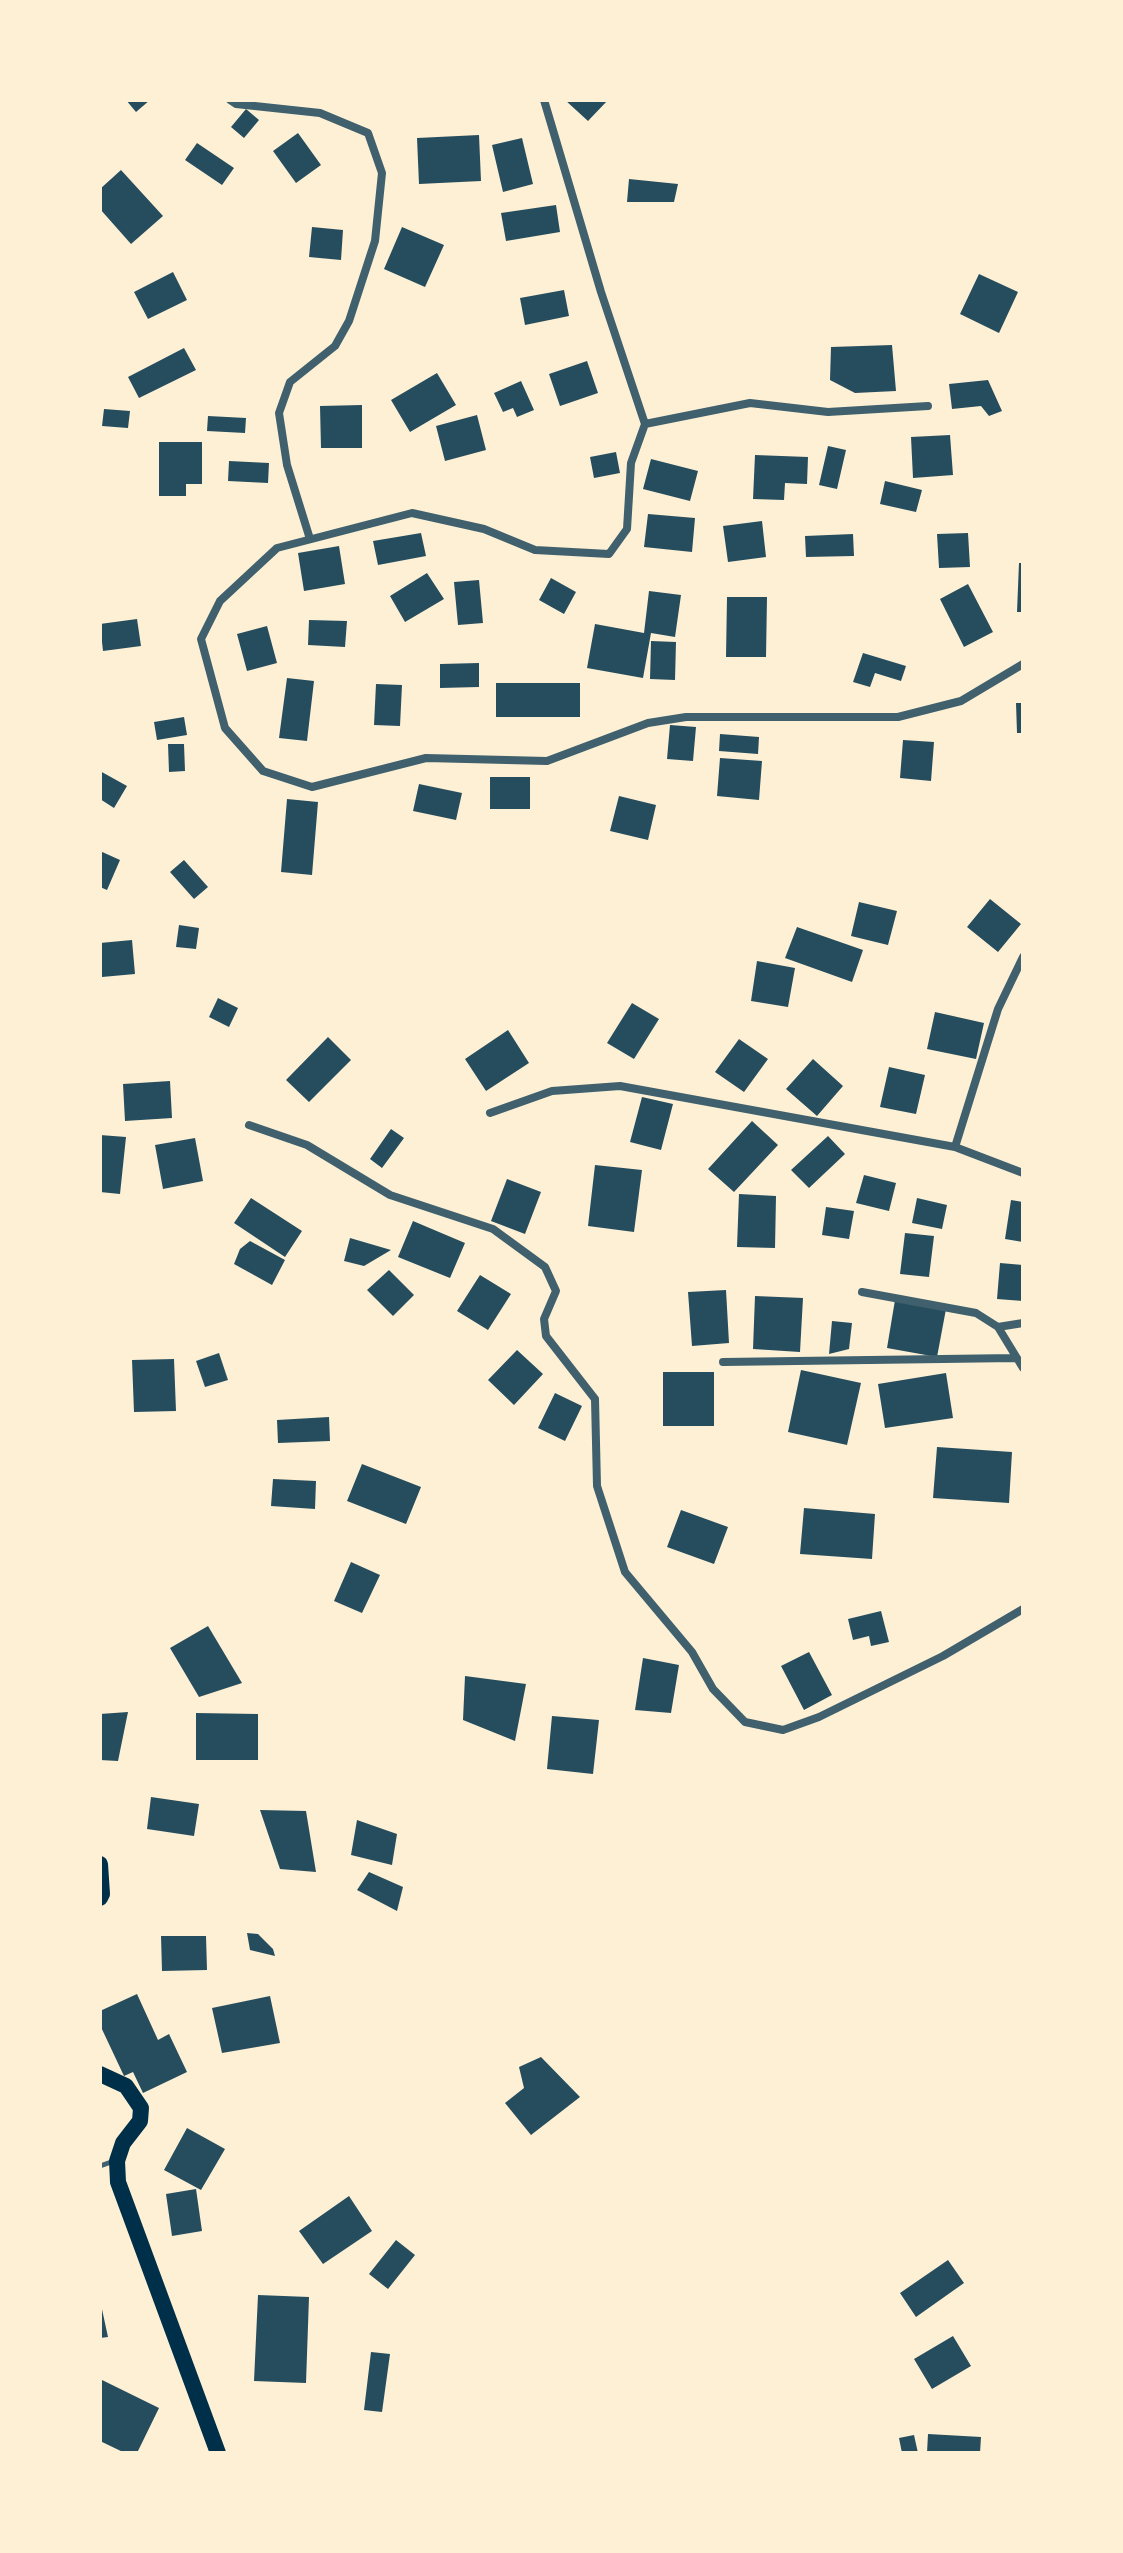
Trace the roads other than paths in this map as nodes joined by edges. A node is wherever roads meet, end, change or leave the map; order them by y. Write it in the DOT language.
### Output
graph roads {
  1 [pos="230,100"];
  2 [pos="544,100"];
  3 [pos="928,406"];
  4 [pos="645,424"];
  5 [pos="310,539"];
  6 [pos="1023,664"];
  7 [pos="1023,957"];
  8 [pos="490,1113"];
  9 [pos="249,1125"];
  10 [pos="955,1147"];
  11 [pos="1023,1173"];
  12 [pos="862,1292"];
  13 [pos="1023,1323"];
  14 [pos="998,1327"];
  15 [pos="1015,1358"];
  16 [pos="723,1362"];
  17 [pos="1023,1368"];
  18 [pos="1023,1609"];
  19 [pos="100,1864"];
  20 [pos="100,1898"];
  21 [pos="100,2074"];
  22 [pos="117,2161"];
  23 [pos="100,2166"];
  24 [pos="218,2453"];
  1 -- 5 [label="street"];
  2 -- 4 [label="street"];
  3 -- 4 [label="street"];
  4 -- 5 [label="street"];
  5 -- 6 [label="street"];
  7 -- 10 [label="street"];
  8 -- 10 [label="street"];
  9 -- 18 [label="street"];
  10 -- 11 [label="street"];
  12 -- 14 [label="street"];
  13 -- 14 [label="street"];
  14 -- 15 [label="street"];
  15 -- 16 [label="street"];
  15 -- 17 [label="street"];
  19 -- 20 [label="main road"];
  21 -- 22 [label="main road"];
  22 -- 23 [label="lane"];
  22 -- 24 [label="main road"];
}
